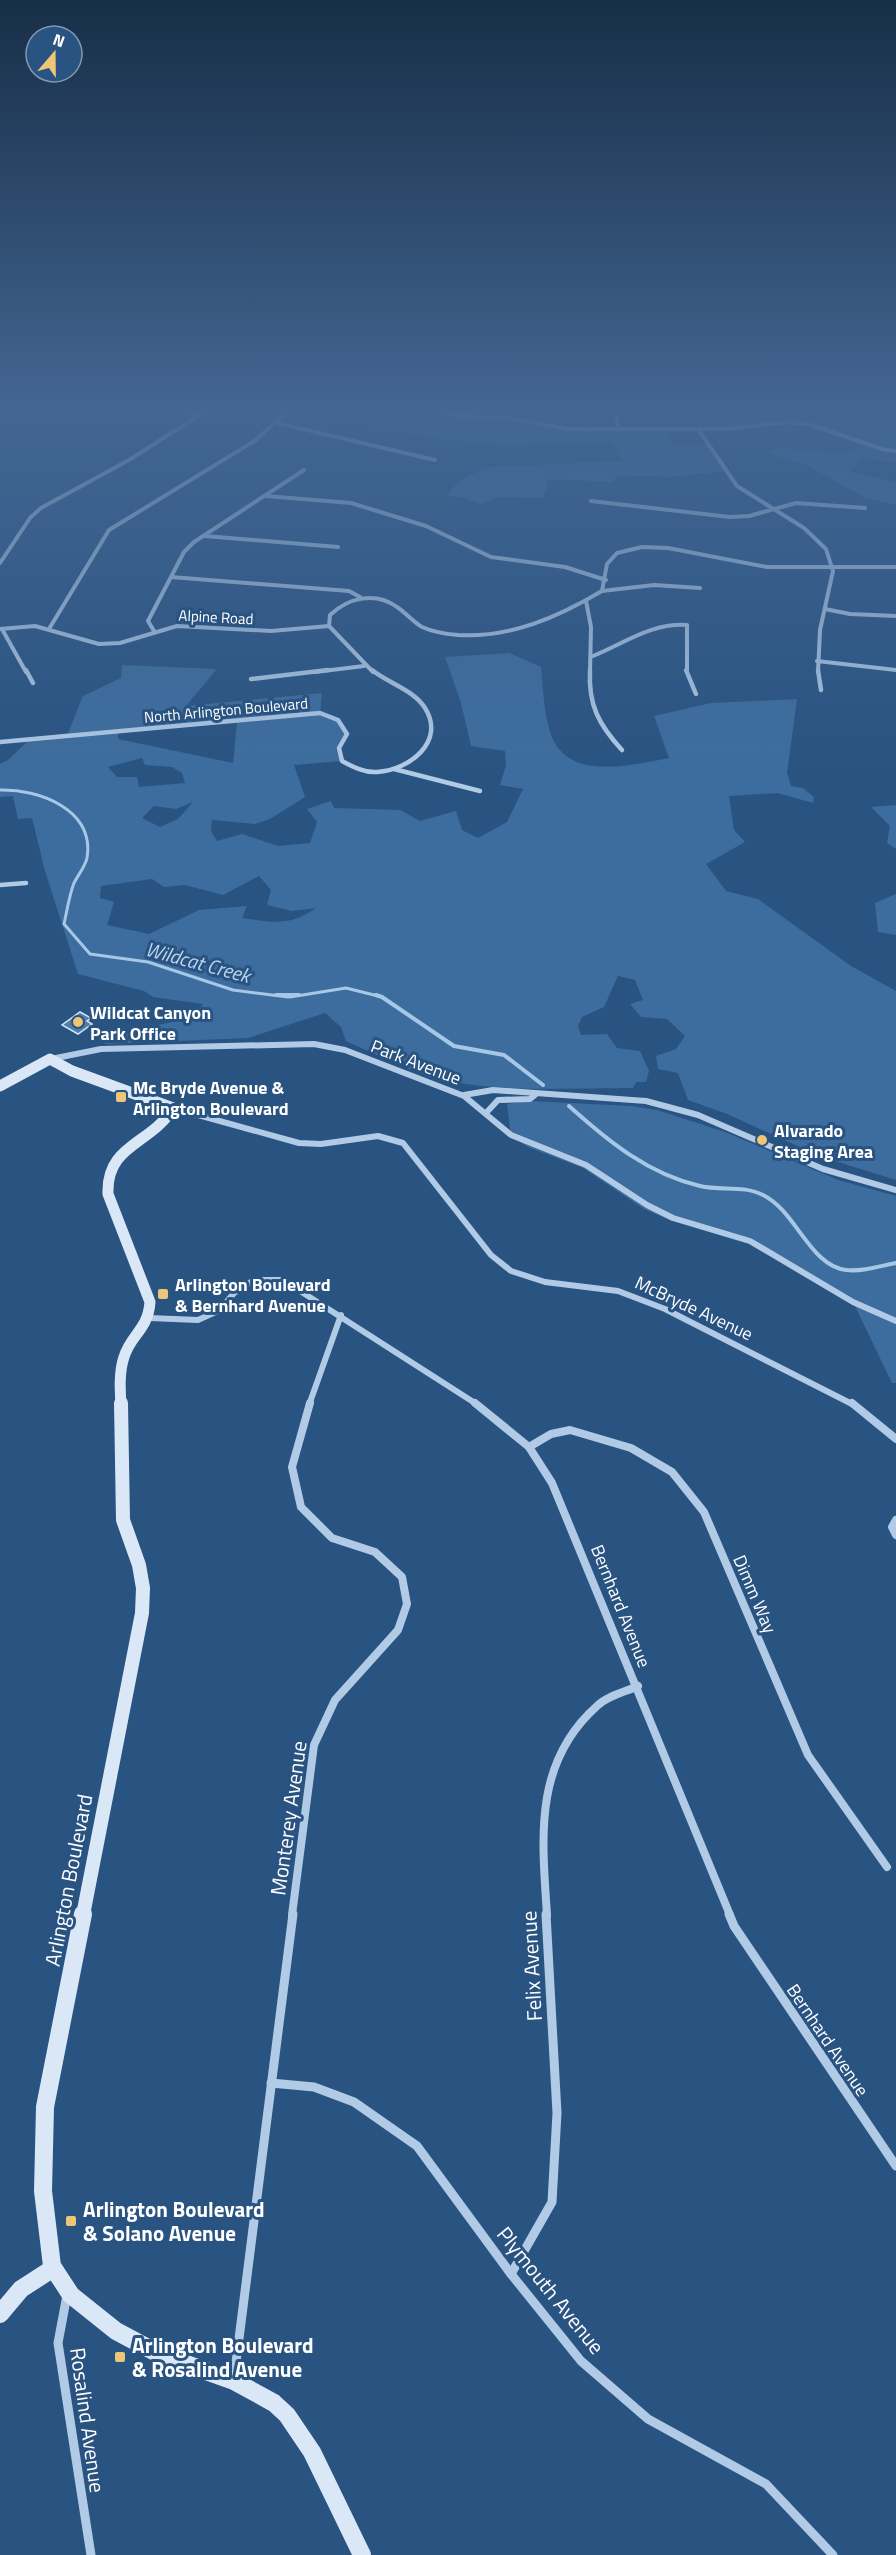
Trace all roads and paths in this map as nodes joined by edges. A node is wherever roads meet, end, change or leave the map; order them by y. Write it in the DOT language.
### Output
graph roads {
  1 [pos="22,530"];
  2 [pos="109,530"];
  3 [pos="214,530"];
  4 [pos="435,530"];
  5 [pos="803,530"];
  6 [pos="205,536"];
  7 [pos="338,547"];
  8 [pos="0,563"];
  9 [pos="833,566"];
  10 [pos="896,567"];
  11 [pos="171,577"];
  12 [pos="606,580"];
  13 [pos="700,588"];
  14 [pos="602,591"];
  15 [pos="361,597"];
  16 [pos="586,601"];
  17 [pos="825,609"];
  18 [pos="896,616"];
  19 [pos="329,626"];
  20 [pos="1,629"];
  21 [pos="49,629"];
  22 [pos="154,631"];
  23 [pos="593,656"];
  24 [pos="818,661"];
  25 [pos="364,666"];
  26 [pos="896,670"];
  27 [pos="251,679"];
  28 [pos="33,683"];
  29 [pos="821,690"];
  30 [pos="696,694"];
  31 [pos="0,742"];
  32 [pos="622,750"];
  33 [pos="393,769"];
  34 [pos="480,791"];
  35 [pos="26,883"];
  36 [pos="0,885"];
  37 [pos="50,1059"];
  38 [pos="2,1081"];
  39 [pos="497,1091"];
  40 [pos="535,1095"];
  41 [pos="464,1096"];
  42 [pos="498,1100"];
  43 [pos="173,1107"];
  44 [pos="486,1113"];
  45 [pos="896,1190"];
  46 [pos="341,1315"];
  47 [pos="149,1318"];
  48 [pos="896,1321"];
  49 [pos="896,1439"];
  50 [pos="529,1447"];
  51 [pos="896,1520"];
  52 [pos="896,1535"];
  53 [pos="638,1686"];
  54 [pos="887,1867"];
  55 [pos="271,2083"];
  56 [pos="896,2166"];
  57 [pos="52,2269"];
  58 [pos="511,2274"];
  59 [pos="68,2291"];
  60 [pos="0,2314"];
  61 [pos="233,2380"];
  62 [pos="91,2555"];
  63 [pos="363,2555"];
  64 [pos="833,2555"];
  1 -- 8 [label="street"];
  2 -- 21 [label="street"];
  3 -- 6 [label="street"];
  4 -- 12 [label="street"];
  5 -- 9 [label="street"];
  6 -- 7 [label="street"];
  6 -- 11 [label="street"];
  9 -- 10 [label="street"];
  9 -- 12 [label="street"];
  9 -- 17 [label="street"];
  11 -- 15 [label="street"];
  11 -- 22 [label="street"];
  12 -- 14 [label="street"];
  13 -- 14 [label="street"];
  14 -- 16 [label="street"];
  15 -- 16 [label="street"];
  15 -- 19 [label="street"];
  16 -- 23 [label="street"];
  17 -- 18 [label="street"];
  17 -- 24 [label="street"];
  19 -- 22 [label="street, Alpine Road"];
  19 -- 25 [label="street, North Arlington Boulevard"];
  20 -- 21 [label="street, Alpine Road"];
  20 -- 28 [label="street"];
  21 -- 22 [label="street, Alpine Road"];
  23 -- 30 [label="street"];
  23 -- 32 [label="street"];
  24 -- 26 [label="street"];
  24 -- 29 [label="street"];
  25 -- 27 [label="street"];
  25 -- 33 [label="street, North Arlington Boulevard"];
  31 -- 33 [label="street, North Arlington Boulevard"];
  33 -- 34 [label="street"];
  35 -- 36 [label="street"];
  37 -- 38 [label="main road"];
  37 -- 41 [label="street, Park Avenue"];
  37 -- 43 [label="main road, McBryde Avenue"];
  39 -- 40 [label="street"];
  39 -- 41 [label="street"];
  39 -- 42 [label="street"];
  40 -- 42 [label="street"];
  40 -- 45 [label="street"];
  41 -- 44 [label="street, Park Avenue"];
  42 -- 44 [label="street"];
  43 -- 47 [label="main road"];
  43 -- 49 [label="street, McBryde Avenue"];
  44 -- 48 [label="street, Park Avenue"];
  46 -- 47 [label="street, Bernhard Avenue"];
  46 -- 50 [label="street, Bernhard Avenue"];
  46 -- 55 [label="street, Monterey Avenue"];
  47 -- 57 [label="main road, Arlington Boulevard"];
  50 -- 53 [label="street, Bernhard Avenue"];
  50 -- 54 [label="street, Dimm Way"];
  51 -- 52 [label="street"];
  53 -- 56 [label="street, Bernhard Avenue"];
  53 -- 58 [label="street, Felix Avenue"];
  55 -- 58 [label="street, Plymouth Avenue"];
  55 -- 61 [label="street, Monterey Avenue"];
  57 -- 59 [label="main road, Arlington Boulevard"];
  57 -- 60 [label="main road"];
  58 -- 64 [label="street, Plymouth Avenue"];
  59 -- 61 [label="main road, Arlington Boulevard"];
  59 -- 62 [label="street, Rosalind Avenue"];
  61 -- 63 [label="main road, Arlington Boulevard"];
}
